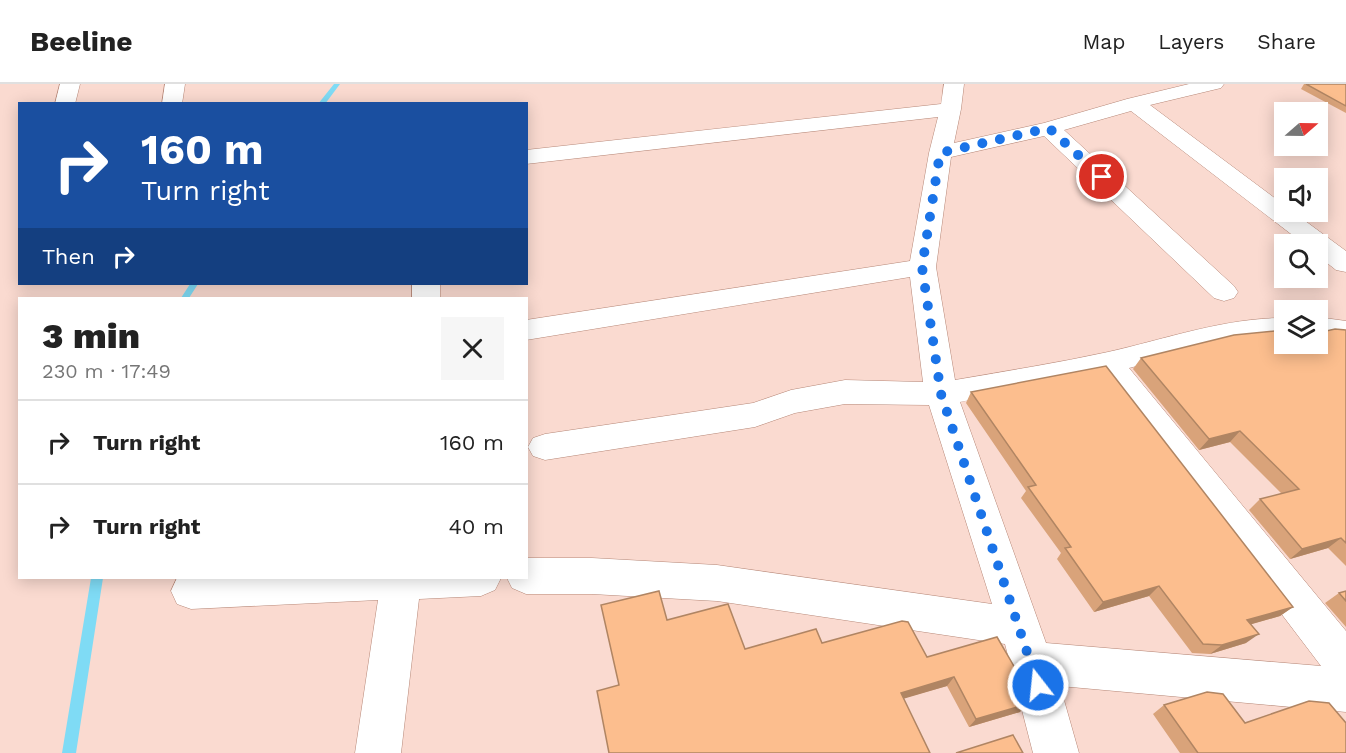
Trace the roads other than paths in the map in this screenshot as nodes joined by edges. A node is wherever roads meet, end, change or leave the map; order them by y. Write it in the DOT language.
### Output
graph roads {
  1 [pos="70,84"];
  2 [pos="175,84"];
  3 [pos="954,84"];
  4 [pos="1214,84"];
  5 [pos="66,102"];
  6 [pos="172,102"];
  7 [pos="1134,103"];
  8 [pos="951,109"];
  9 [pos="1049,128"];
  10 [pos="940,153"];
  11 [pos="528,158"];
  12 [pos="1346,264"];
  13 [pos="922,267"];
  14 [pos="1224,292"];
  15 [pos="1274,328"];
  16 [pos="1328,329"];
  17 [pos="528,330"];
  18 [pos="1346,331"];
  19 [pos="1107,363"];
  20 [pos="941,394"];
  21 [pos="545,447"];
  22 [pos="528,576"];
  23 [pos="441,579"];
  24 [pos="401,580"];
  25 [pos="191,591"];
  26 [pos="1026,645"];
  27 [pos="1346,664"];
  28 [pos="1346,690"];
  29 [pos="378,753"];
  30 [pos="1056,753"];
  1 -- 5 [label="street"];
  2 -- 6 [label="street"];
  3 -- 8 [label="street"];
  4 -- 7 [label="street"];
  7 -- 9 [label="street"];
  7 -- 12 [label="street"];
  8 -- 10 [label="street"];
  8 -- 11 [label="street"];
  9 -- 10 [label="street"];
  9 -- 14 [label="street"];
  10 -- 13 [label="street"];
  13 -- 17 [label="street"];
  13 -- 20 [label="street"];
  15 -- 19 [label="street"];
  16 -- 18 [label="street"];
  19 -- 20 [label="street"];
  19 -- 27 [label="street"];
  20 -- 21 [label="street"];
  20 -- 26 [label="street"];
  22 -- 26 [label="street"];
  23 -- 24 [label="street"];
  24 -- 25 [label="street"];
  24 -- 29 [label="street"];
  26 -- 28 [label="street"];
  26 -- 30 [label="street"];
}
